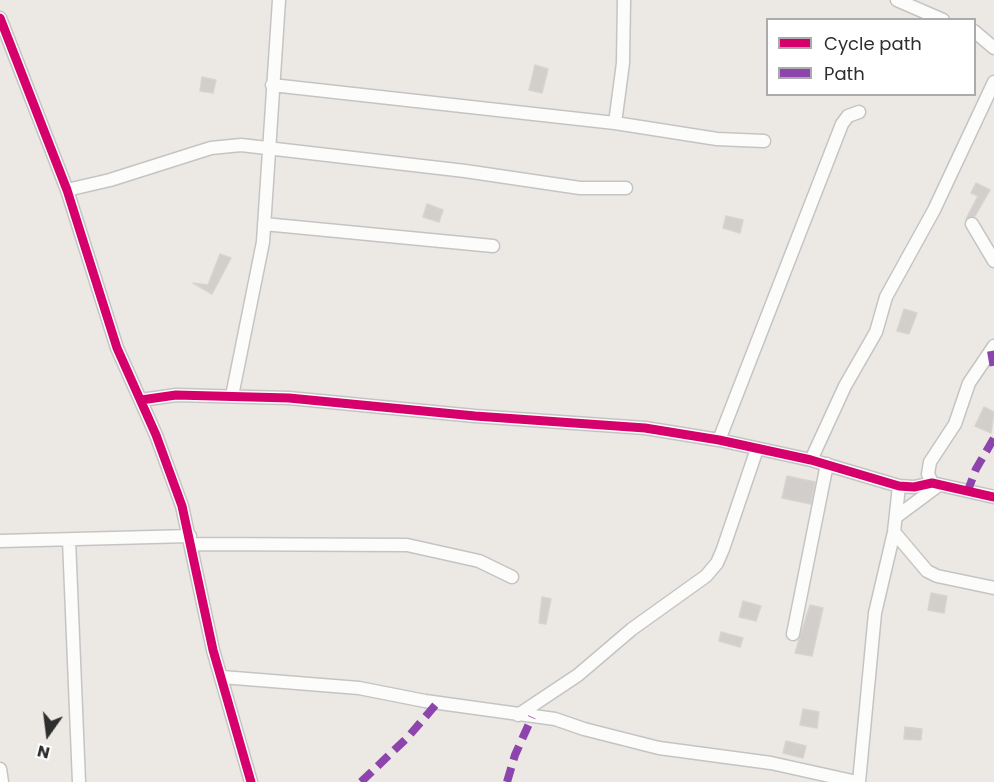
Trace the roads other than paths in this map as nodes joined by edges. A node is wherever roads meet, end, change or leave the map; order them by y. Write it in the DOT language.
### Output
graph roads {
  1 [pos="279,0"];
  2 [pos="624,0"];
  3 [pos="897,0"];
  4 [pos="0,18"];
  5 [pos="938,18"];
  6 [pos="976,32"];
  7 [pos="994,48"];
  8 [pos="994,82"];
  9 [pos="272,85"];
  10 [pos="859,112"];
  11 [pos="615,123"];
  12 [pos="764,141"];
  13 [pos="269,146"];
  14 [pos="626,188"];
  15 [pos="67,190"];
  16 [pos="264,224"];
  17 [pos="972,224"];
  18 [pos="493,246"];
  19 [pos="994,261"];
  20 [pos="994,346"];
  21 [pos="232,396"];
  22 [pos="141,400"];
  23 [pos="719,440"];
  24 [pos="757,449"];
  25 [pos="811,460"];
  26 [pos="827,464"];
  27 [pos="935,484"];
  28 [pos="899,486"];
  29 [pos="994,497"];
  30 [pos="896,517"];
  31 [pos="894,532"];
  32 [pos="69,540"];
  33 [pos="190,540"];
  34 [pos="0,541"];
  35 [pos="512,577"];
  36 [pos="994,588"];
  37 [pos="793,634"];
  38 [pos="222,677"];
  39 [pos="518,715"];
  40 [pos="0,769"];
  41 [pos="2,782"];
  42 [pos="79,782"];
  43 [pos="251,782"];
  44 [pos="858,782"];
  1 -- 9 [label="street"];
  2 -- 11 [label="street"];
  3 -- 5 [label="street"];
  4 -- 15 [label="street"];
  6 -- 7 [label="street"];
  8 -- 25 [label="street"];
  9 -- 11 [label="street"];
  9 -- 13 [label="street"];
  10 -- 23 [label="street"];
  11 -- 12 [label="street"];
  13 -- 14 [label="street"];
  13 -- 15 [label="street"];
  13 -- 16 [label="street"];
  15 -- 22 [label="street"];
  16 -- 18 [label="street"];
  16 -- 21 [label="street"];
  17 -- 19 [label="street"];
  20 -- 27 [label="street"];
  21 -- 22 [label="street"];
  21 -- 23 [label="street"];
  22 -- 33 [label="street"];
  23 -- 24 [label="street"];
  24 -- 25 [label="street"];
  24 -- 39 [label="street"];
  25 -- 26 [label="street"];
  26 -- 28 [label="street"];
  26 -- 37 [label="street"];
  27 -- 28 [label="street"];
  27 -- 29 [label="street"];
  27 -- 30 [label="street"];
  28 -- 30 [label="street"];
  30 -- 31 [label="street"];
  31 -- 36 [label="street"];
  31 -- 44 [label="street"];
  32 -- 33 [label="street"];
  32 -- 34 [label="street"];
  32 -- 42 [label="street"];
  33 -- 35 [label="street"];
  33 -- 38 [label="street"];
  38 -- 39 [label="street"];
  38 -- 43 [label="street"];
  39 -- 44 [label="street"];
  40 -- 41 [label="street"];
}
